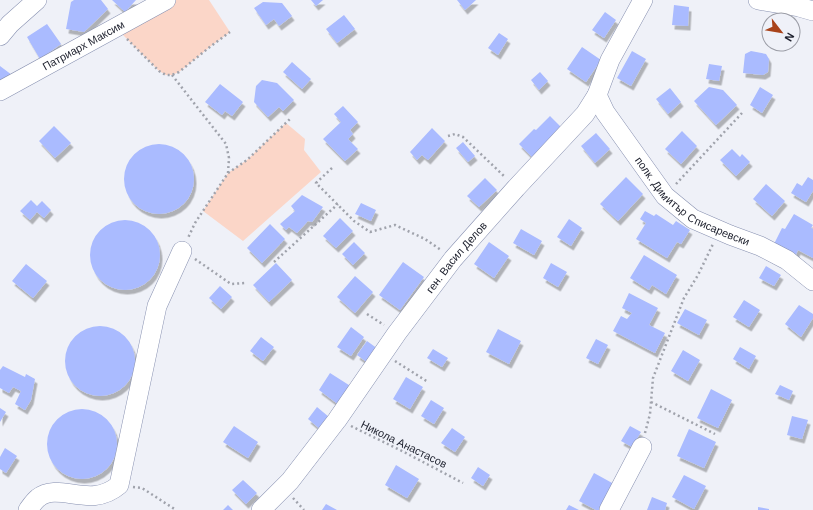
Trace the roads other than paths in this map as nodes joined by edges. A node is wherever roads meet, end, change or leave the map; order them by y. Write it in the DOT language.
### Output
graph roads {
  1 [pos="37,0"];
  2 [pos="166,0"];
  3 [pos="643,0"];
  4 [pos="758,0"];
  5 [pos="813,11"];
  6 [pos="0,36"];
  7 [pos="0,91"];
  8 [pos="597,95"];
  9 [pos="182,251"];
  10 [pos="813,281"];
  11 [pos="642,447"];
  12 [pos="28,510"];
  13 [pos="261,510"];
  14 [pos="610,510"];
  1 -- 6 [label="street"];
  2 -- 7 [label="street, Патриарх Максим"];
  3 -- 8 [label="street, ген. Васил Делов"];
  4 -- 5 [label="street"];
  8 -- 10 [label="street, полк. Димитър Списаревски"];
  8 -- 13 [label="street, ген. Васил Делов"];
  9 -- 12 [label="street"];
  11 -- 14 [label="street"];
}
